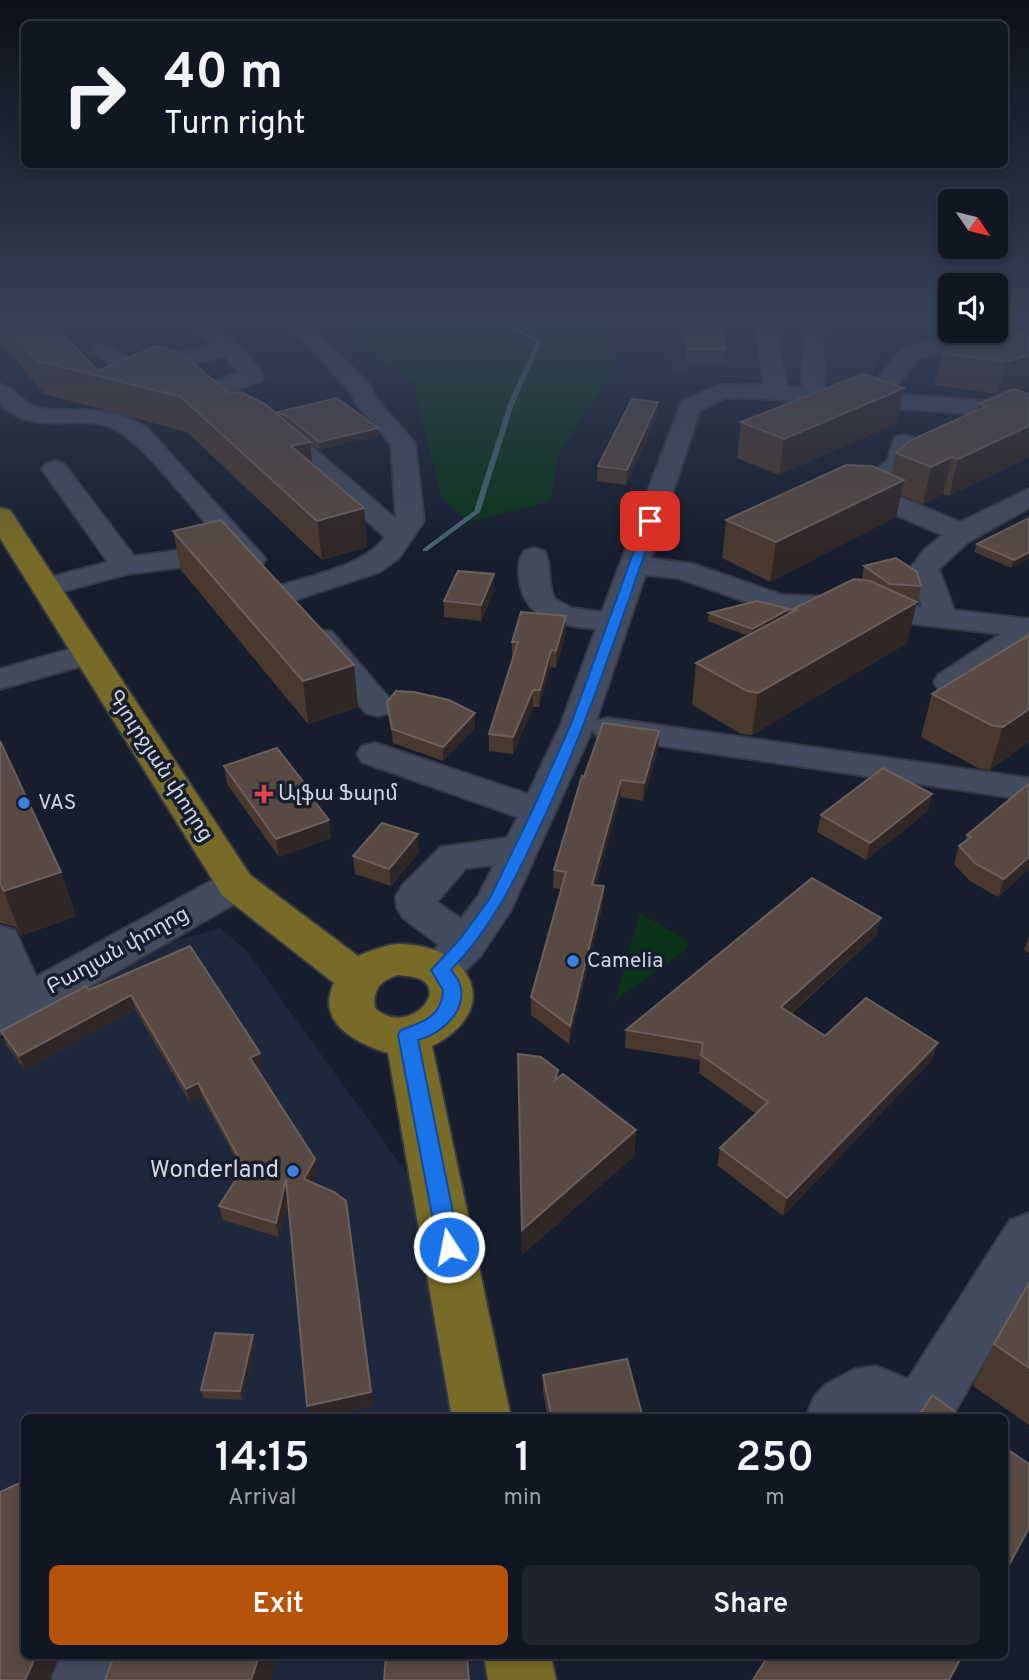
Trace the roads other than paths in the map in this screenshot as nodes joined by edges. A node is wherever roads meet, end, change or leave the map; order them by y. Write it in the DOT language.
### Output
graph roads {
  1 [pos="6,396"];
  2 [pos="221,396"];
  3 [pos="363,396"];
  4 [pos="710,396"];
  5 [pos="789,396"];
  6 [pos="811,396"];
  7 [pos="866,398"];
  8 [pos="811,406"];
  9 [pos="1029,411"];
  10 [pos="904,442"];
  11 [pos="55,469"];
  12 [pos="821,489"];
  13 [pos="864,492"];
  14 [pos="1029,497"];
  15 [pos="0,516"];
  16 [pos="961,533"];
  17 [pos="400,536"];
  18 [pos="238,544"];
  19 [pos="534,556"];
  20 [pos="635,565"];
  21 [pos="126,566"];
  22 [pos="46,587"];
  23 [pos="283,594"];
  24 [pos="837,606"];
  25 [pos="942,617"];
  26 [pos="615,623"];
  27 [pos="1029,629"];
  28 [pos="789,632"];
  29 [pos="88,654"];
  30 [pos="0,679"];
  31 [pos="950,682"];
  32 [pos="378,706"];
  33 [pos="578,724"];
  34 [pos="375,754"];
  35 [pos="1029,789"];
  36 [pos="539,811"];
  37 [pos="521,849"];
  38 [pos="236,885"];
  39 [pos="0,941"];
  40 [pos="453,957"];
  41 [pos="359,979"];
  42 [pos="14,1009"];
  43 [pos="407,1035"];
  44 [pos="1029,1237"];
  45 [pos="481,1414"];
  46 [pos="838,1414"];
  47 [pos="916,1414"];
  48 [pos="921,1414"];
  49 [pos="94,1659"];
  50 [pos="518,1659"];
  51 [pos="85,1680"];
  52 [pos="522,1680"];
  1 -- 18 [label="street"];
  2 -- 17 [label="street"];
  3 -- 17 [label="street"];
  4 -- 20 [label="street"];
  5 -- 8 [label="street"];
  6 -- 8 [label="street"];
  7 -- 8 [label="street"];
  7 -- 9 [label="street"];
  10 -- 13 [label="street"];
  11 -- 21 [label="street"];
  12 -- 13 [label="street"];
  13 -- 16 [label="street"];
  14 -- 16 [label="street"];
  15 -- 22 [label="main road, Գյուրջյան փողոց"];
  16 -- 25 [label="street"];
  17 -- 23 [label="street"];
  18 -- 21 [label="street"];
  18 -- 23 [label="street"];
  19 -- 26 [label="street"];
  20 -- 24 [label="street"];
  20 -- 26 [label="street"];
  21 -- 22 [label="street"];
  22 -- 29 [label="main road, Գյուրջյան փողոց"];
  23 -- 32 [label="street"];
  24 -- 25 [label="street"];
  24 -- 28 [label="street"];
  25 -- 27 [label="street"];
  26 -- 33 [label="street"];
  27 -- 31 [label="street"];
  29 -- 30 [label="street"];
  29 -- 38 [label="main road, Գյուրջյան փողոց"];
  33 -- 35 [label="street"];
  33 -- 36 [label="street"];
  34 -- 36 [label="street"];
  36 -- 37 [label="street"];
  37 -- 40 [label="street"];
  37 -- 40 [label="street"];
  38 -- 41 [label="main road, Գյուրջյան փողոց"];
  38 -- 42 [label="street, Բաղյան փողոց"];
  39 -- 42 [label="street"];
  40 -- 41 [label="main road"];
  40 -- 43 [label="main road"];
  41 -- 43 [label="main road"];
  43 -- 45 [label="main road"];
  44 -- 48 [label="street"];
  46 -- 47 [label="street"];
  49 -- 51 [label="street"];
  50 -- 52 [label="main road"];
}
